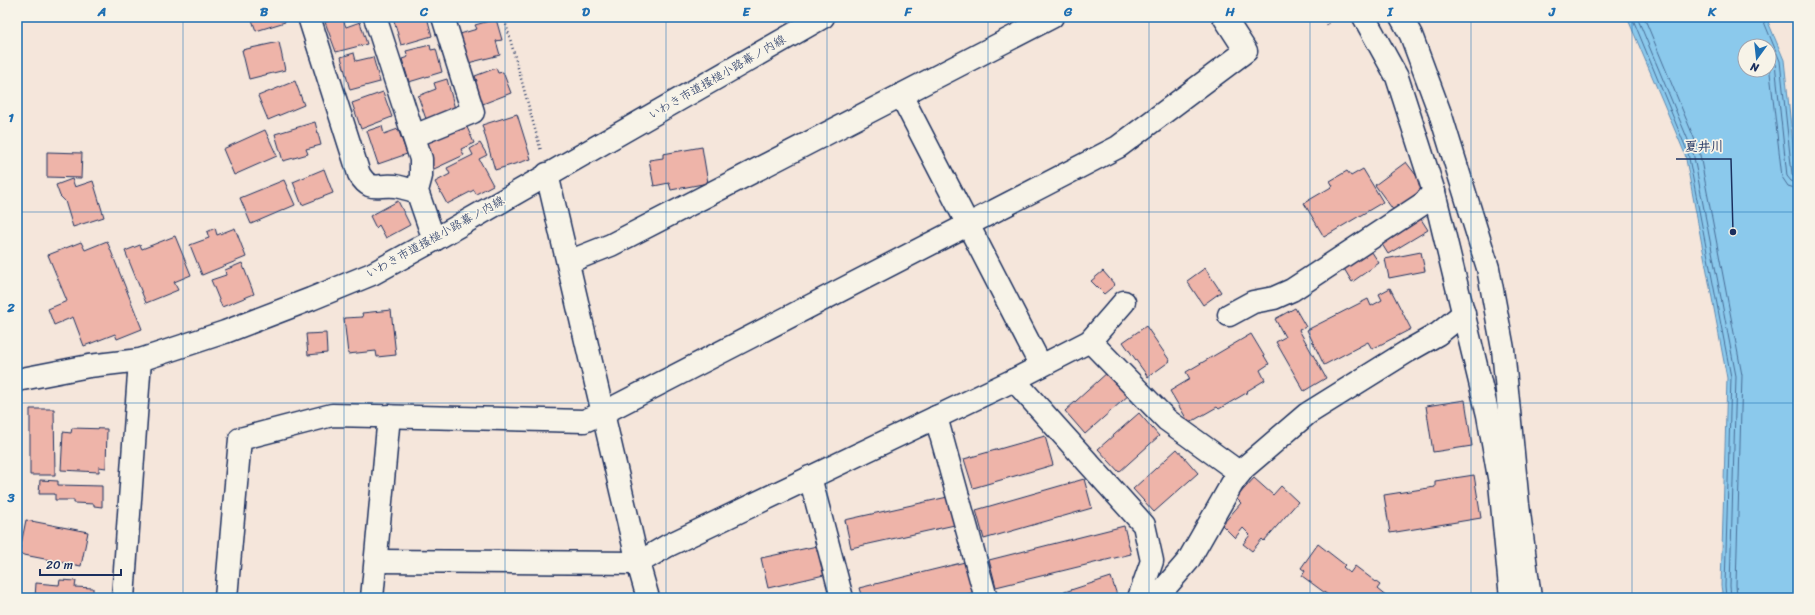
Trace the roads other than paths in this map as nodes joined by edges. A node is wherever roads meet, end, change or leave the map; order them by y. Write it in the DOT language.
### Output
graph roads {
  1 [pos="309,17"];
  2 [pos="375,17"];
  3 [pos="443,17"];
  4 [pos="822,17"];
  5 [pos="1052,17"];
  6 [pos="1224,17"];
  7 [pos="1364,17"];
  8 [pos="1401,17"];
  9 [pos="901,95"];
  10 [pos="414,136"];
  11 [pos="548,174"];
  12 [pos="417,191"];
  13 [pos="1434,192"];
  14 [pos="968,224"];
  15 [pos="434,240"];
  16 [pos="568,262"];
  17 [pos="1124,302"];
  18 [pos="1464,313"];
  19 [pos="1228,315"];
  20 [pos="1090,341"];
  21 [pos="140,360"];
  22 [pos="1041,366"];
  23 [pos="17,380"];
  24 [pos="1014,380"];
  25 [pos="603,413"];
  26 [pos="389,416"];
  27 [pos="936,416"];
  28 [pos="1240,473"];
  29 [pos="810,477"];
  30 [pos="376,561"];
  31 [pos="638,563"];
  32 [pos="122,598"];
  33 [pos="226,598"];
  34 [pos="372,598"];
  35 [pos="648,598"];
  36 [pos="842,598"];
  37 [pos="986,598"];
  38 [pos="1138,598"];
  39 [pos="1153,598"];
  40 [pos="1511,598"];
  41 [pos="1530,598"];
  1 -- 12 [label="street"];
  2 -- 10 [label="street"];
  3 -- 10 [label="street"];
  4 -- 11 [label="street, いわき市道搔槌小路幕ノ内線"];
  5 -- 9 [label="street"];
  6 -- 14 [label="street"];
  7 -- 13 [label="street"];
  8 -- 41 [label="street"];
  9 -- 14 [label="street"];
  9 -- 16 [label="street"];
  10 -- 12 [label="street"];
  11 -- 15 [label="street, いわき市道搔槌小路幕ノ内線"];
  11 -- 16 [label="street"];
  12 -- 15 [label="street"];
  13 -- 18 [label="street"];
  13 -- 19 [label="street"];
  14 -- 22 [label="street"];
  14 -- 25 [label="street"];
  15 -- 21 [label="street, いわき市道搔槌小路幕ノ内線"];
  16 -- 25 [label="street"];
  17 -- 20 [label="street"];
  18 -- 28 [label="street"];
  18 -- 40 [label="street"];
  20 -- 22 [label="street"];
  20 -- 28 [label="street"];
  21 -- 23 [label="street, いわき市道搔槌小路幕ノ内線"];
  21 -- 32 [label="street"];
  22 -- 24 [label="street"];
  24 -- 27 [label="street"];
  24 -- 38 [label="street"];
  25 -- 26 [label="street"];
  25 -- 31 [label="street"];
  26 -- 30 [label="street"];
  26 -- 33 [label="street"];
  27 -- 29 [label="street"];
  27 -- 37 [label="street"];
  28 -- 39 [label="street"];
  29 -- 31 [label="street"];
  29 -- 36 [label="street"];
  30 -- 31 [label="street"];
  30 -- 34 [label="street"];
  31 -- 35 [label="street"];
}
